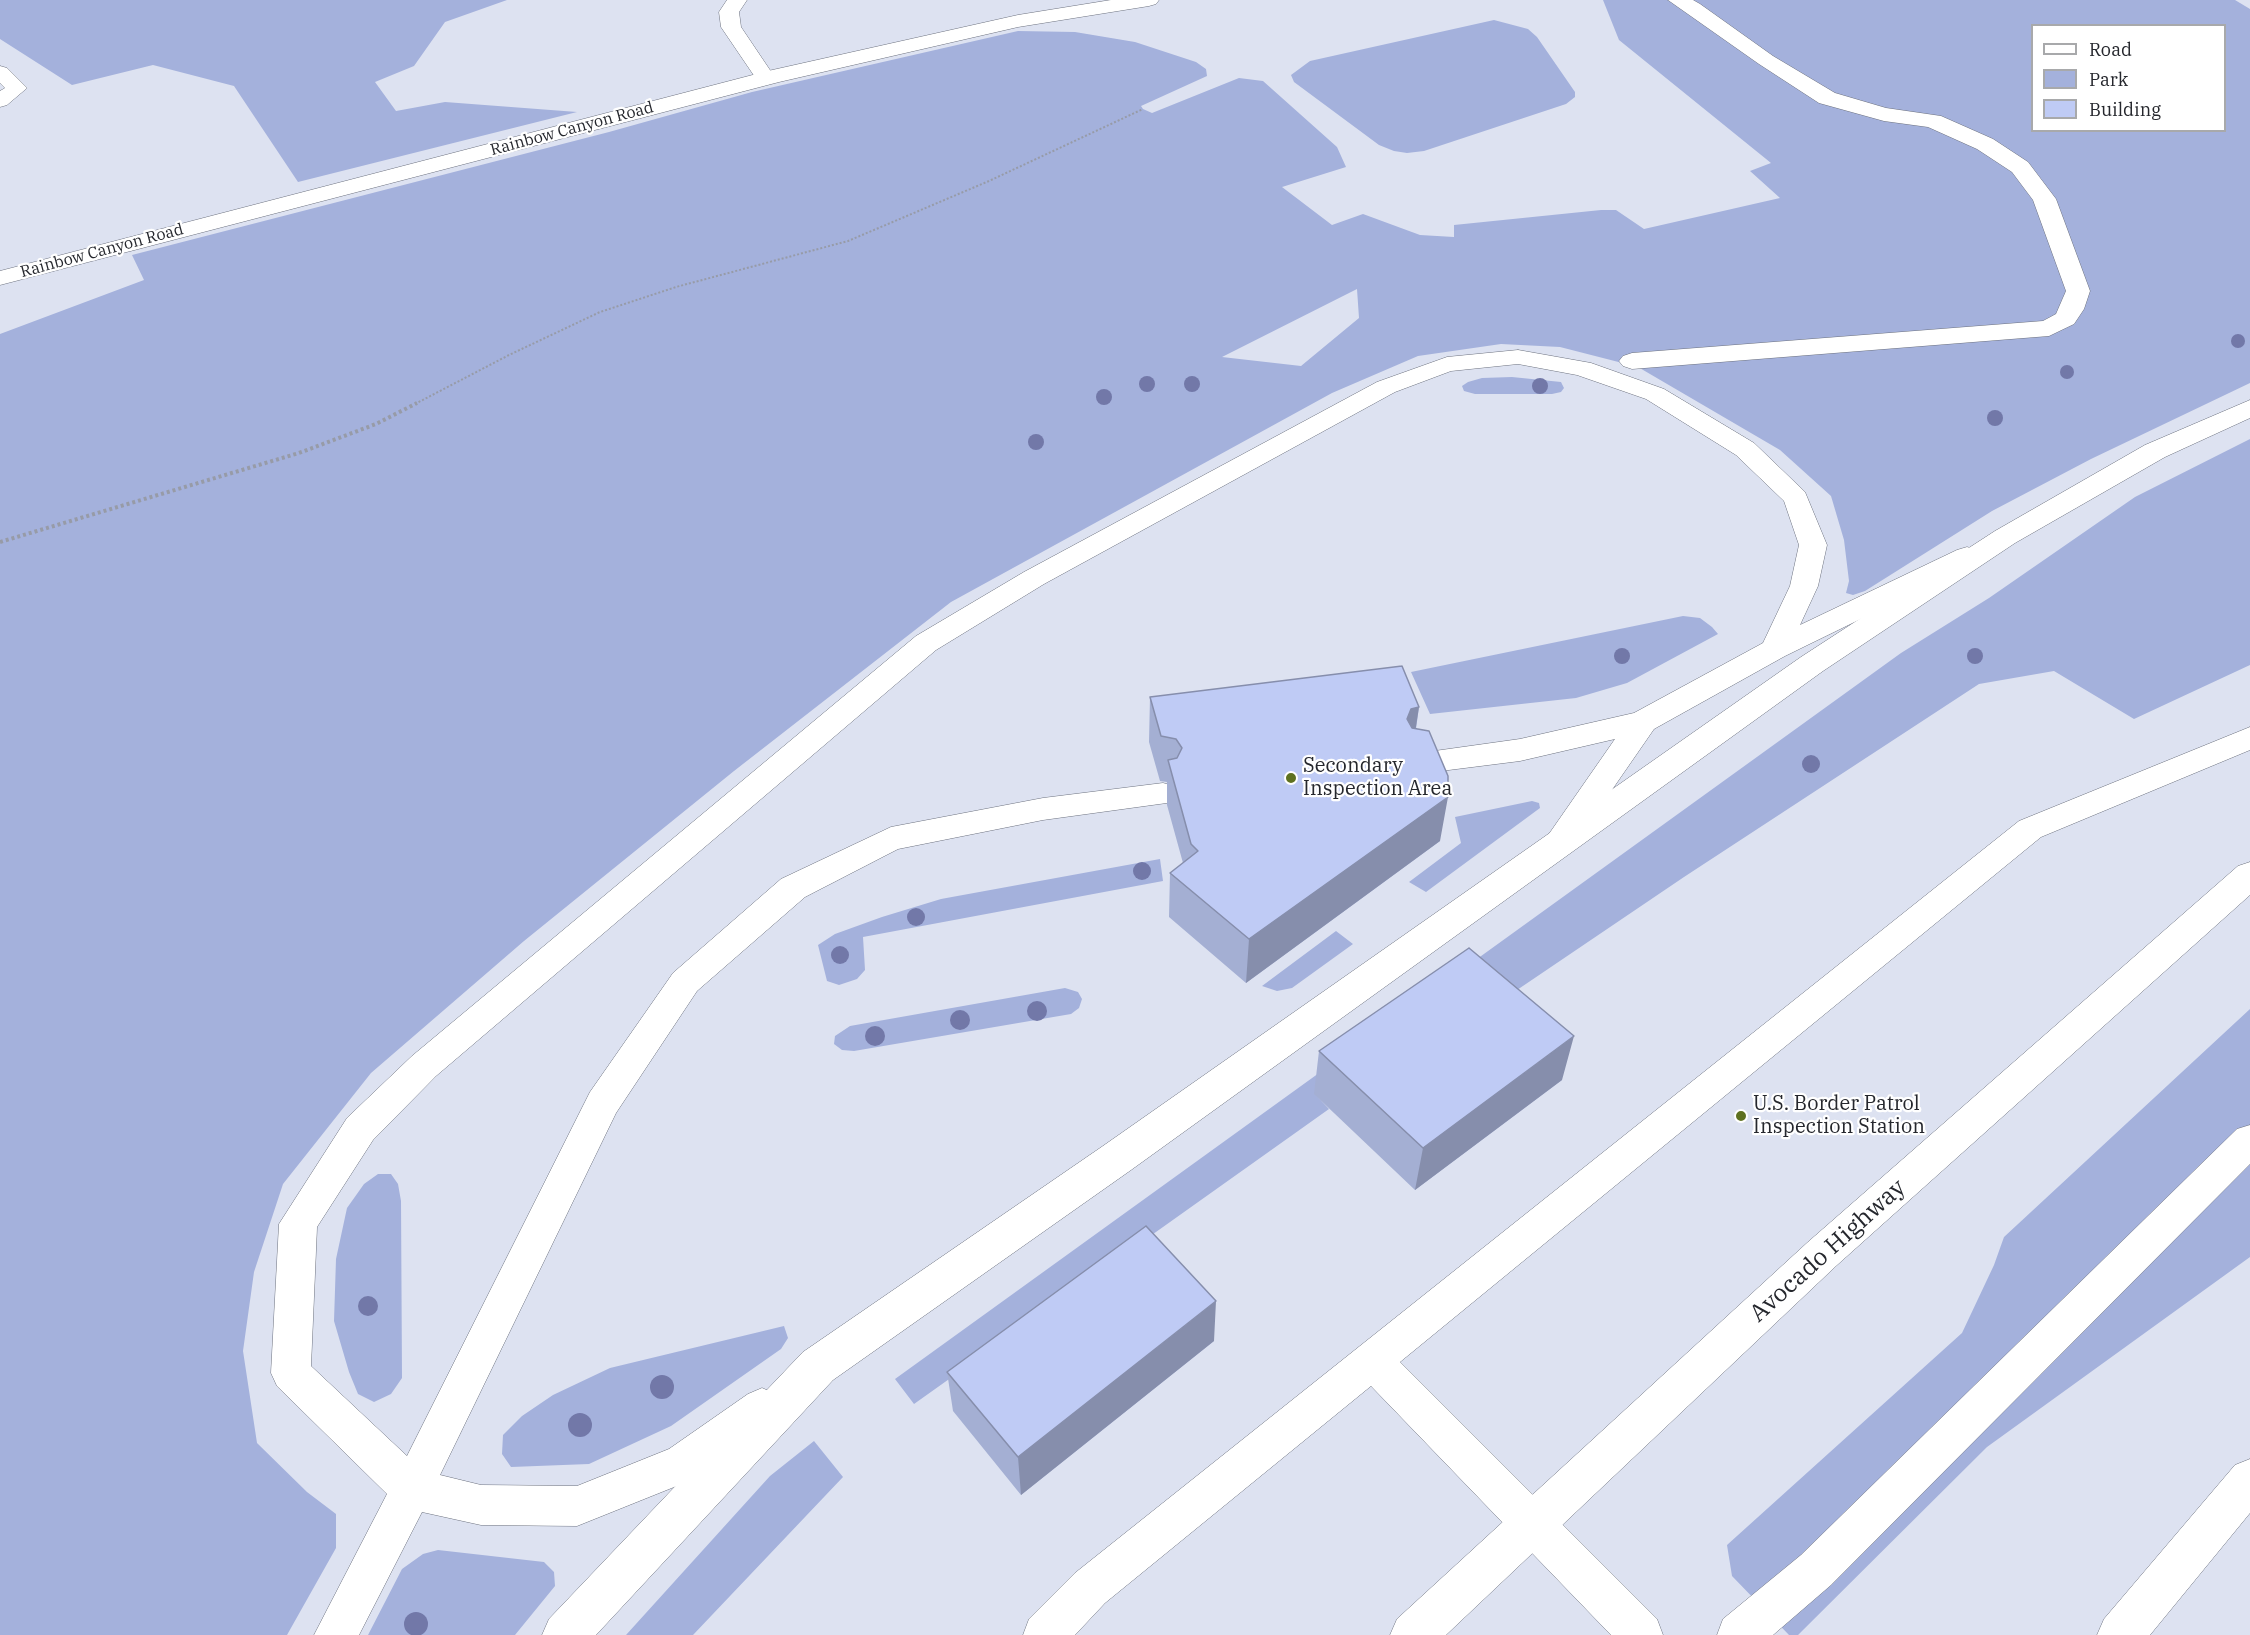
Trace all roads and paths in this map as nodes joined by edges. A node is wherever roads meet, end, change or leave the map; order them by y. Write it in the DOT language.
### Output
graph roads {
  1 [pos="737,0"];
  2 [pos="1149,0"];
  3 [pos="1678,0"];
  4 [pos="0,72"];
  5 [pos="766,79"];
  6 [pos="0,101"];
  7 [pos="1143,109"];
  8 [pos="0,278"];
  9 [pos="1632,361"];
  10 [pos="2250,408"];
  11 [pos="2005,537"];
  12 [pos="0,542"];
  13 [pos="1775,649"];
  14 [pos="1643,722"];
  15 [pos="2250,738"];
  16 [pos="1417,763"];
  17 [pos="1163,794"];
  18 [pos="1558,844"];
  19 [pos="2250,875"];
  20 [pos="2250,1140"];
  21 [pos="1371,1360"];
  22 [pos="818,1366"];
  23 [pos="2250,1480"];
  24 [pos="412,1489"];
  25 [pos="1532,1524"];
  26 [pos="336,1635"];
  27 [pos="565,1635"];
  28 [pos="1045,1635"];
  29 [pos="1413,1635"];
  30 [pos="1641,1635"];
  31 [pos="1739,1635"];
  32 [pos="2120,1635"];
  1 -- 5 [label="lane"];
  2 -- 5 [label="main road, Rainbow Canyon Road"];
  3 -- 9 [label="main road"];
  4 -- 6 [label="lane"];
  5 -- 8 [label="main road, Rainbow Canyon Road"];
  7 -- 12 [label="path"];
  10 -- 11 [label="main road"];
  11 -- 13 [label="lane"];
  11 -- 18 [label="main road"];
  13 -- 14 [label="lane"];
  13 -- 24 [label="lane"];
  14 -- 16 [label="lane"];
  14 -- 18 [label="lane"];
  15 -- 21 [label="lane"];
  17 -- 24 [label="lane"];
  18 -- 22 [label="main road"];
  19 -- 25 [label="main road, Avocado Highway"];
  20 -- 31 [label="lane"];
  21 -- 25 [label="lane"];
  21 -- 28 [label="lane"];
  22 -- 24 [label="lane"];
  22 -- 27 [label="main road"];
  23 -- 32 [label="main road"];
  24 -- 26 [label="lane"];
  25 -- 29 [label="main road, Avocado Highway"];
  25 -- 30 [label="lane"];
}
